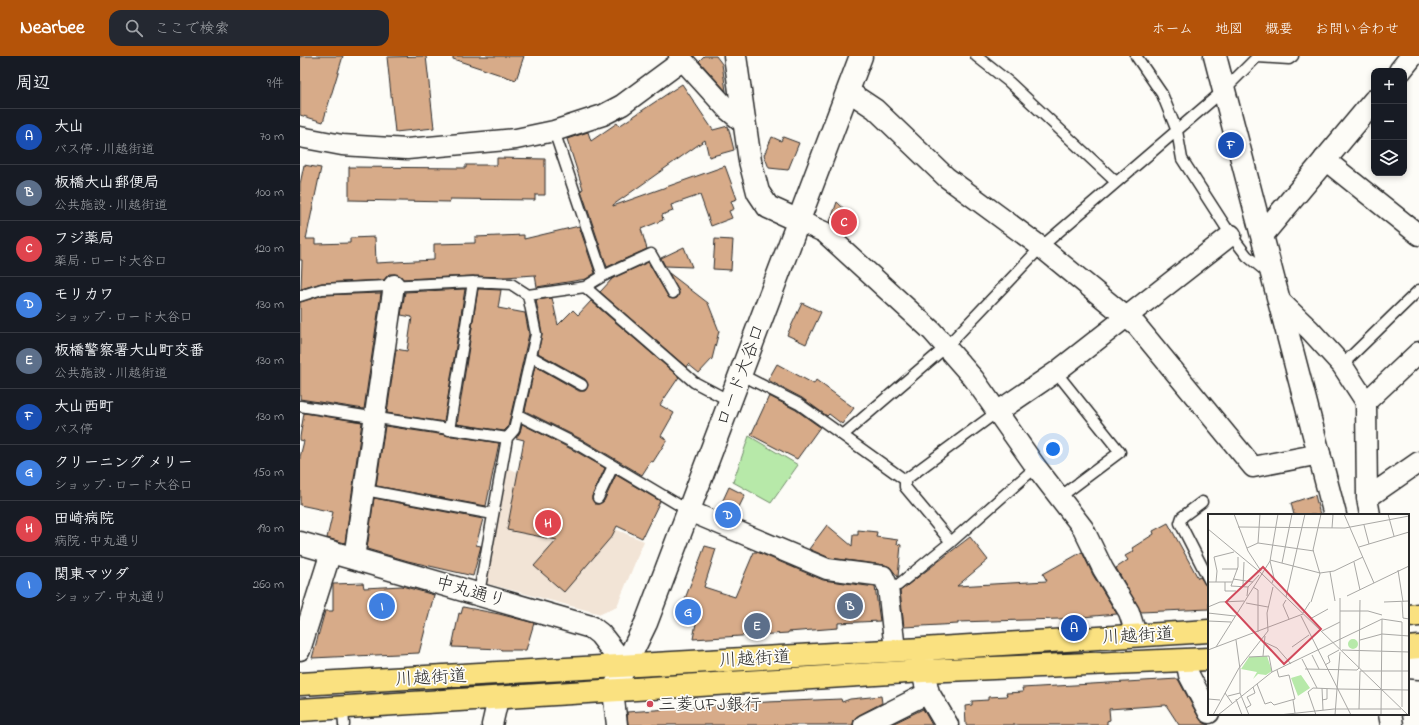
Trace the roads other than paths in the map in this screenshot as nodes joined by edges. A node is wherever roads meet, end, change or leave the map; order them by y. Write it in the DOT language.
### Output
graph roads {
  1 [pos="735,56"];
  2 [pos="861,56"];
  3 [pos="976,56"];
  4 [pos="1136,56"];
  5 [pos="1215,56"];
  6 [pos="1293,56"];
  7 [pos="1412,56"];
  8 [pos="681,58"];
  9 [pos="1402,68"];
  10 [pos="1224,90"];
  11 [pos="848,91"];
  12 [pos="1371,104"];
  13 [pos="745,124"];
  14 [pos="554,131"];
  15 [pos="1177,131"];
  16 [pos="300,136"];
  17 [pos="1324,159"];
  18 [pos="1116,182"];
  19 [pos="799,221"];
  20 [pos="1263,234"];
  21 [pos="1419,235"];
  22 [pos="1231,236"];
  23 [pos="1041,247"];
  24 [pos="603,276"];
  25 [pos="1274,278"];
  26 [pos="473,282"];
  27 [pos="394,285"];
  28 [pos="584,287"];
  29 [pos="1419,290"];
  30 [pos="673,293"];
  31 [pos="528,295"];
  32 [pos="300,296"];
  33 [pos="1280,301"];
  34 [pos="1127,318"];
  35 [pos="947,346"];
  36 [pos="532,357"];
  37 [pos="1417,357"];
  38 [pos="1342,365"];
  39 [pos="1056,372"];
  40 [pos="740,374"];
  41 [pos="582,385"];
  42 [pos="730,401"];
  43 [pos="1366,402"];
  44 [pos="300,406"];
  45 [pos="997,412"];
  46 [pos="518,415"];
  47 [pos="376,419"];
  48 [pos="449,430"];
  49 [pos="843,435"];
  50 [pos="507,438"];
  51 [pos="1320,454"];
  52 [pos="613,466"];
  53 [pos="1036,467"];
  54 [pos="1416,468"];
  55 [pos="905,480"];
  56 [pos="365,490"];
  57 [pos="1060,497"];
  58 [pos="598,498"];
  59 [pos="1202,502"];
  60 [pos="1368,506"];
  61 [pos="689,511"];
  62 [pos="493,514"];
  63 [pos="1335,514"];
  64 [pos="951,542"];
  65 [pos="300,543"];
  66 [pos="331,552"];
  67 [pos="354,558"];
  68 [pos="1208,578"];
  69 [pos="888,587"];
  70 [pos="479,593"];
  71 [pos="1419,615"];
  72 [pos="1409,616"];
  73 [pos="1208,631"];
  74 [pos="1136,634"];
  75 [pos="1419,647"];
  76 [pos="1409,648"];
  77 [pos="922,649"];
  78 [pos="300,650"];
  79 [pos="894,650"];
  80 [pos="1208,659"];
  81 [pos="1186,660"];
  82 [pos="624,665"];
  83 [pos="1409,667"];
  84 [pos="1419,668"];
  85 [pos="923,671"];
  86 [pos="300,684"];
  87 [pos="613,691"];
  88 [pos="928,693"];
  89 [pos="498,699"];
  90 [pos="300,710"];
  91 [pos="1208,711"];
  92 [pos="1210,715"];
  93 [pos="1390,715"];
  94 [pos="343,716"];
  95 [pos="492,725"];
  96 [pos="617,725"];
  97 [pos="864,725"];
  98 [pos="947,725"];
  99 [pos="1216,725"];
  100 [pos="1392,725"];
  1 -- 13 [label="street"];
  2 -- 11 [label="street, ロード大谷口"];
  3 -- 18 [label="lane"];
  4 -- 15 [label="lane"];
  5 -- 10 [label="street"];
  6 -- 10 [label="lane"];
  7 -- 9 [label="street"];
  8 -- 13 [label="street"];
  8 -- 14 [label="street"];
  10 -- 15 [label="lane"];
  10 -- 20 [label="street"];
  11 -- 19 [label="street, ロード大谷口"];
  11 -- 23 [label="street"];
  12 -- 17 [label="street"];
  13 -- 19 [label="street"];
  14 -- 16 [label="street"];
  14 -- 24 [label="lane"];
  15 -- 18 [label="lane"];
  15 -- 22 [label="lane"];
  17 -- 20 [label="street"];
  17 -- 21 [label="street"];
  18 -- 23 [label="lane"];
  19 -- 35 [label="street"];
  19 -- 40 [label="street, ロード大谷口"];
  20 -- 25 [label="street"];
  22 -- 25 [label="lane"];
  22 -- 34 [label="street"];
  23 -- 34 [label="street"];
  23 -- 35 [label="lane"];
  24 -- 28 [label="lane"];
  24 -- 30 [label="lane"];
  25 -- 33 [label="street"];
  26 -- 27 [label="lane"];
  26 -- 31 [label="lane"];
  26 -- 48 [label="lane"];
  27 -- 32 [label="lane"];
  27 -- 47 [label="street"];
  28 -- 31 [label="lane"];
  28 -- 42 [label="lane"];
  29 -- 38 [label="lane"];
  31 -- 36 [label="lane"];
  33 -- 38 [label="street"];
  33 -- 51 [label="street"];
  34 -- 39 [label="street"];
  34 -- 51 [label="street"];
  35 -- 45 [label="street"];
  35 -- 49 [label="lane"];
  36 -- 41 [label="lane"];
  36 -- 46 [label="lane"];
  37 -- 43 [label="street"];
  38 -- 43 [label="street"];
  39 -- 45 [label="street"];
  39 -- 57 [label="lane"];
  40 -- 42 [label="street, ロード大谷口"];
  40 -- 49 [label="lane"];
  42 -- 61 [label="street, ロード大谷口"];
  43 -- 60 [label="street"];
  44 -- 47 [label="lane"];
  45 -- 53 [label="street"];
  45 -- 55 [label="lane"];
  46 -- 50 [label="lane"];
  46 -- 52 [label="lane"];
  47 -- 48 [label="lane"];
  47 -- 56 [label="street"];
  48 -- 50 [label="lane"];
  49 -- 55 [label="lane"];
  50 -- 62 [label="lane"];
  51 -- 63 [label="street"];
  52 -- 58 [label="lane"];
  52 -- 61 [label="lane"];
  53 -- 57 [label="street"];
  53 -- 64 [label="lane"];
  54 -- 60 [label="street"];
  55 -- 64 [label="lane"];
  56 -- 62 [label="lane"];
  56 -- 67 [label="street"];
  57 -- 74 [label="street"];
  59 -- 68 [label="lane"];
  61 -- 69 [label="street"];
  61 -- 82 [label="street, ロード大谷口"];
  62 -- 70 [label="lane"];
  64 -- 69 [label="lane"];
  65 -- 66 [label="street, 中丸通り"];
  66 -- 67 [label="street, 中丸通り"];
  66 -- 78 [label="street"];
  67 -- 70 [label="street, 中丸通り"];
  69 -- 79 [label="street"];
  70 -- 82 [label="street, 中丸通り"];
  71 -- 72 [label="highway"];
  73 -- 74 [label="highway, 川越街道"];
  74 -- 77 [label="highway, 川越街道"];
  75 -- 76 [label="highway"];
  77 -- 79 [label="highway, 川越街道"];
  77 -- 85 [label="street"];
  79 -- 82 [label="highway, 川越街道"];
  80 -- 81 [label="highway, 川越街道"];
  81 -- 85 [label="highway, 川越街道"];
  81 -- 91 [label="street"];
  82 -- 86 [label="highway, 川越街道"];
  82 -- 87 [label="street, ロード大谷口"];
  83 -- 84 [label="street"];
  85 -- 87 [label="highway, 川越街道"];
  85 -- 88 [label="street"];
  87 -- 89 [label="highway, 川越街道"];
  87 -- 96 [label="street"];
  88 -- 97 [label="street"];
  88 -- 98 [label="street"];
  89 -- 94 [label="highway, 川越街道"];
  89 -- 95 [label="street"];
  90 -- 94 [label="highway, 川越街道"];
  92 -- 99 [label="street"];
  93 -- 100 [label="street"];
}
